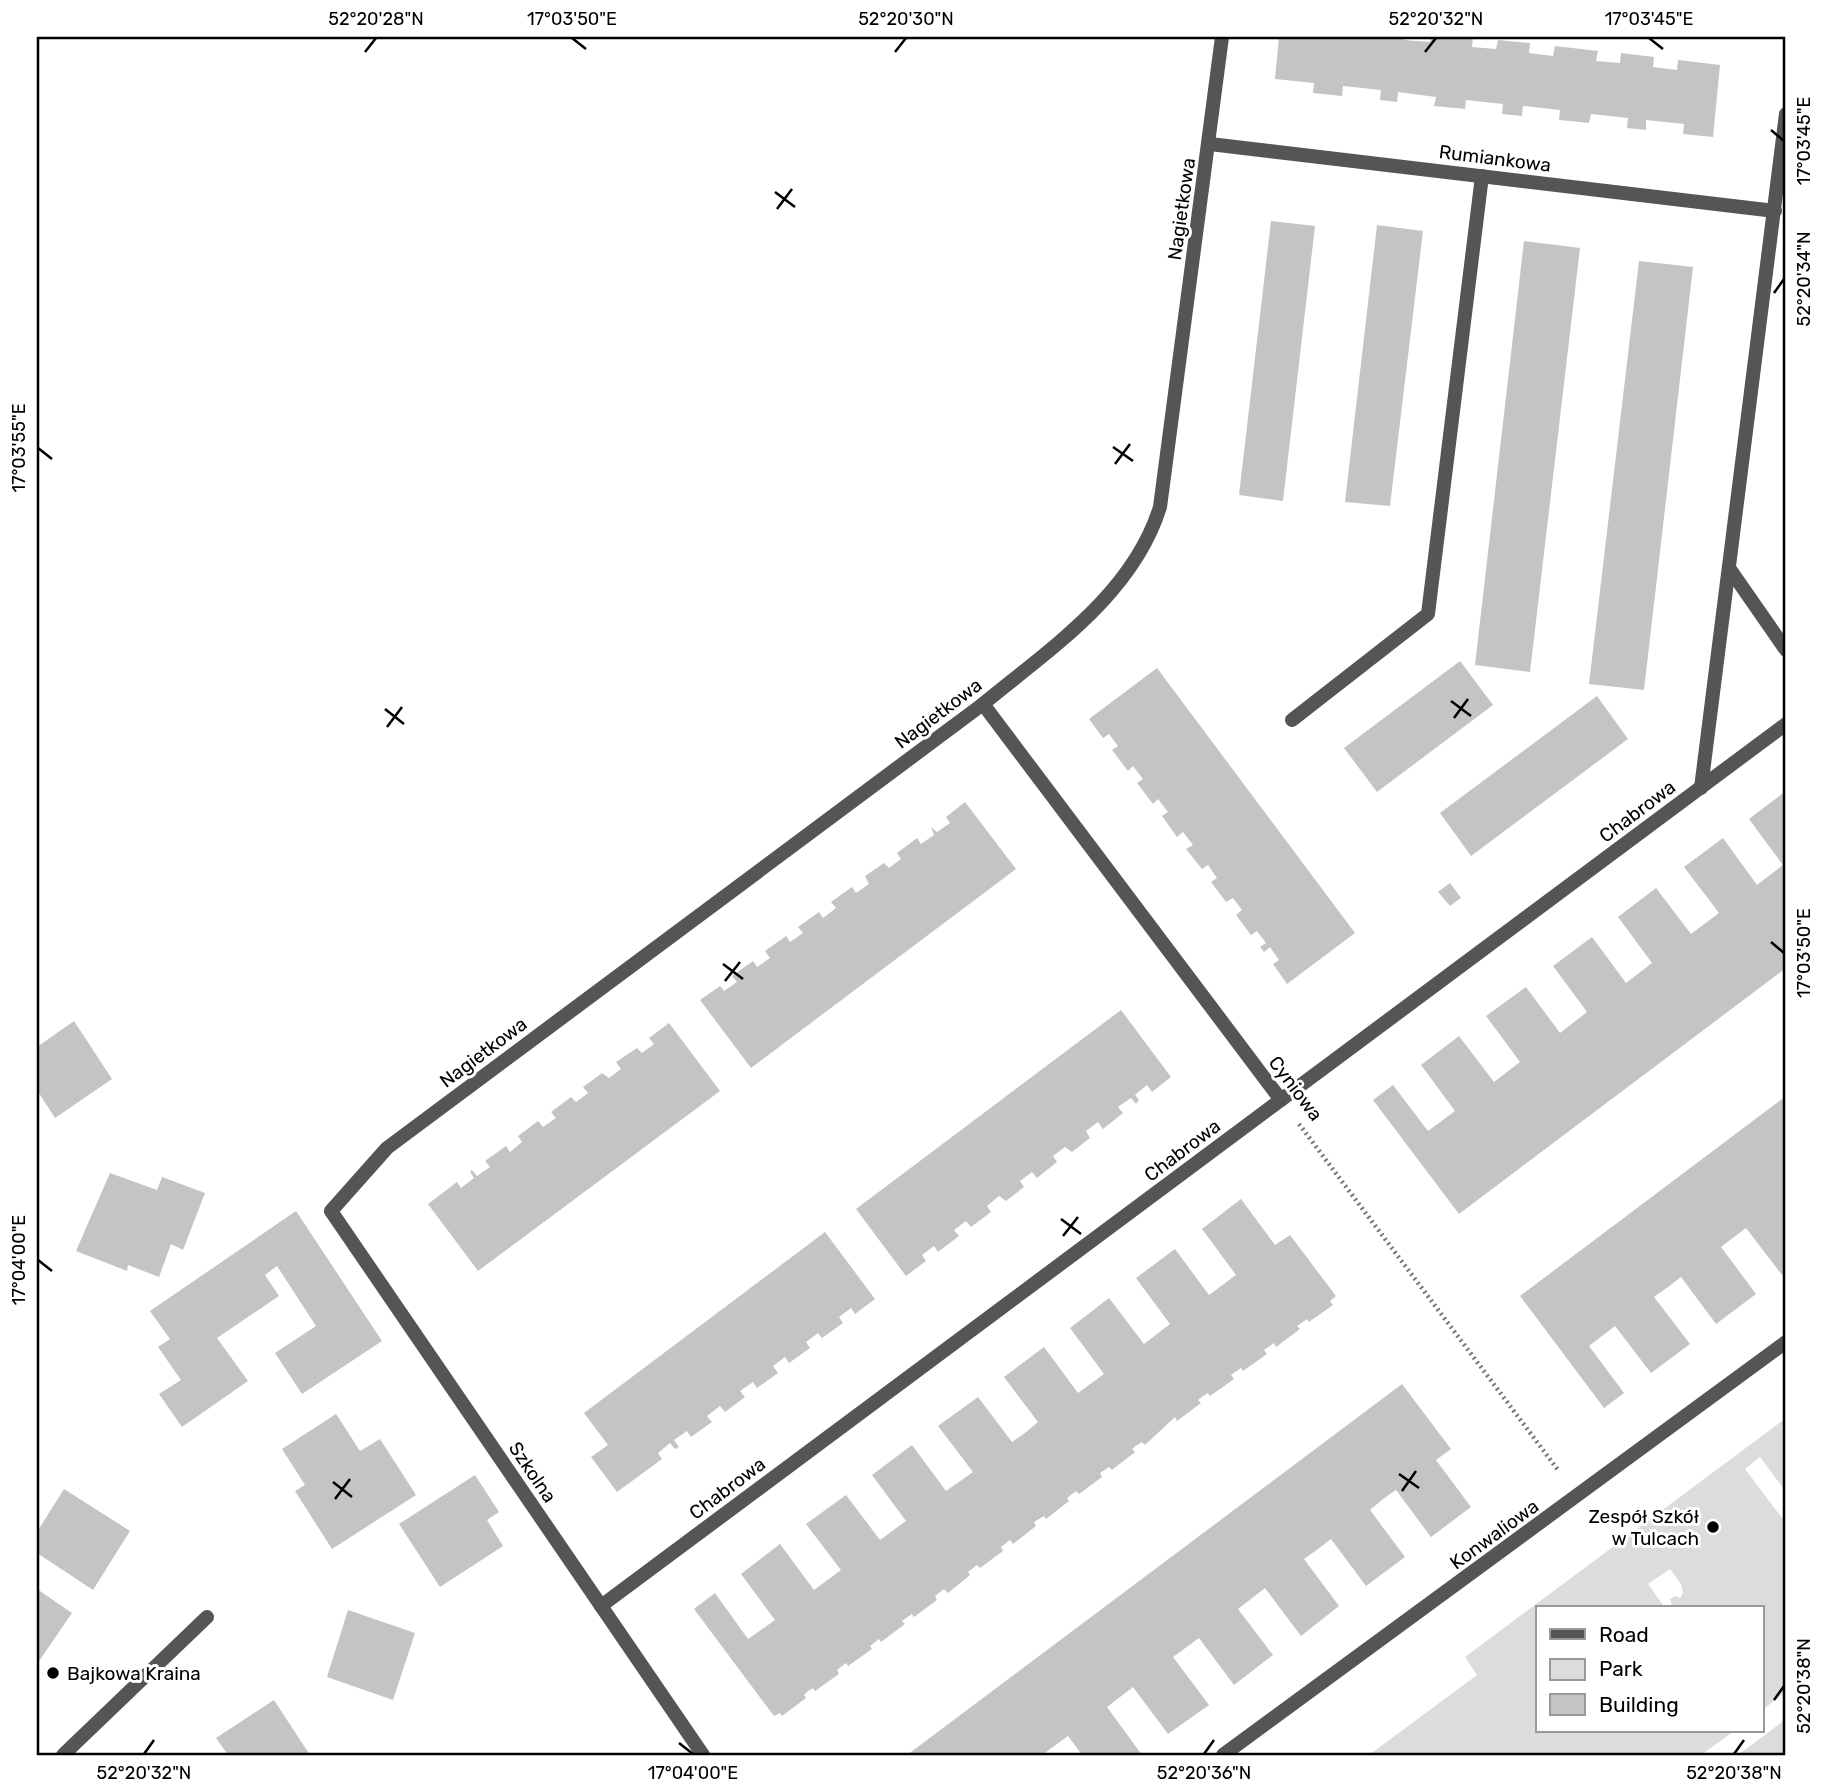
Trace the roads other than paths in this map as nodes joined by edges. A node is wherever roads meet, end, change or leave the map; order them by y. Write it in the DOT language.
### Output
graph roads {
  1 [pos="1223,37"];
  2 [pos="1786,114"];
  3 [pos="1210,144"];
  4 [pos="1482,176"];
  5 [pos="1775,211"];
  6 [pos="1729,568"];
  7 [pos="1786,650"];
  8 [pos="983,704"];
  9 [pos="1292,720"];
  10 [pos="1786,724"];
  11 [pos="1701,788"];
  12 [pos="1281,1101"];
  13 [pos="331,1211"];
  14 [pos="1786,1342"];
  15 [pos="601,1606"];
  16 [pos="207,1617"];
  17 [pos="62,1755"];
  18 [pos="703,1755"];
  19 [pos="1223,1755"];
  1 -- 3 [label="street, Nagietkowa"];
  2 -- 5 [label="street"];
  3 -- 4 [label="street, Rumiankowa"];
  3 -- 8 [label="street, Nagietkowa"];
  4 -- 5 [label="street, Rumiankowa"];
  4 -- 9 [label="street"];
  5 -- 6 [label="street"];
  6 -- 7 [label="street"];
  6 -- 11 [label="street"];
  8 -- 12 [label="street, Cyniowa"];
  8 -- 13 [label="street, Nagietkowa"];
  10 -- 11 [label="street, Chabrowa"];
  11 -- 12 [label="street, Chabrowa"];
  12 -- 15 [label="street, Chabrowa"];
  13 -- 15 [label="street, Szkolna"];
  14 -- 19 [label="street, Konwaliowa"];
  15 -- 18 [label="street, Szkolna"];
  16 -- 17 [label="street"];
}
